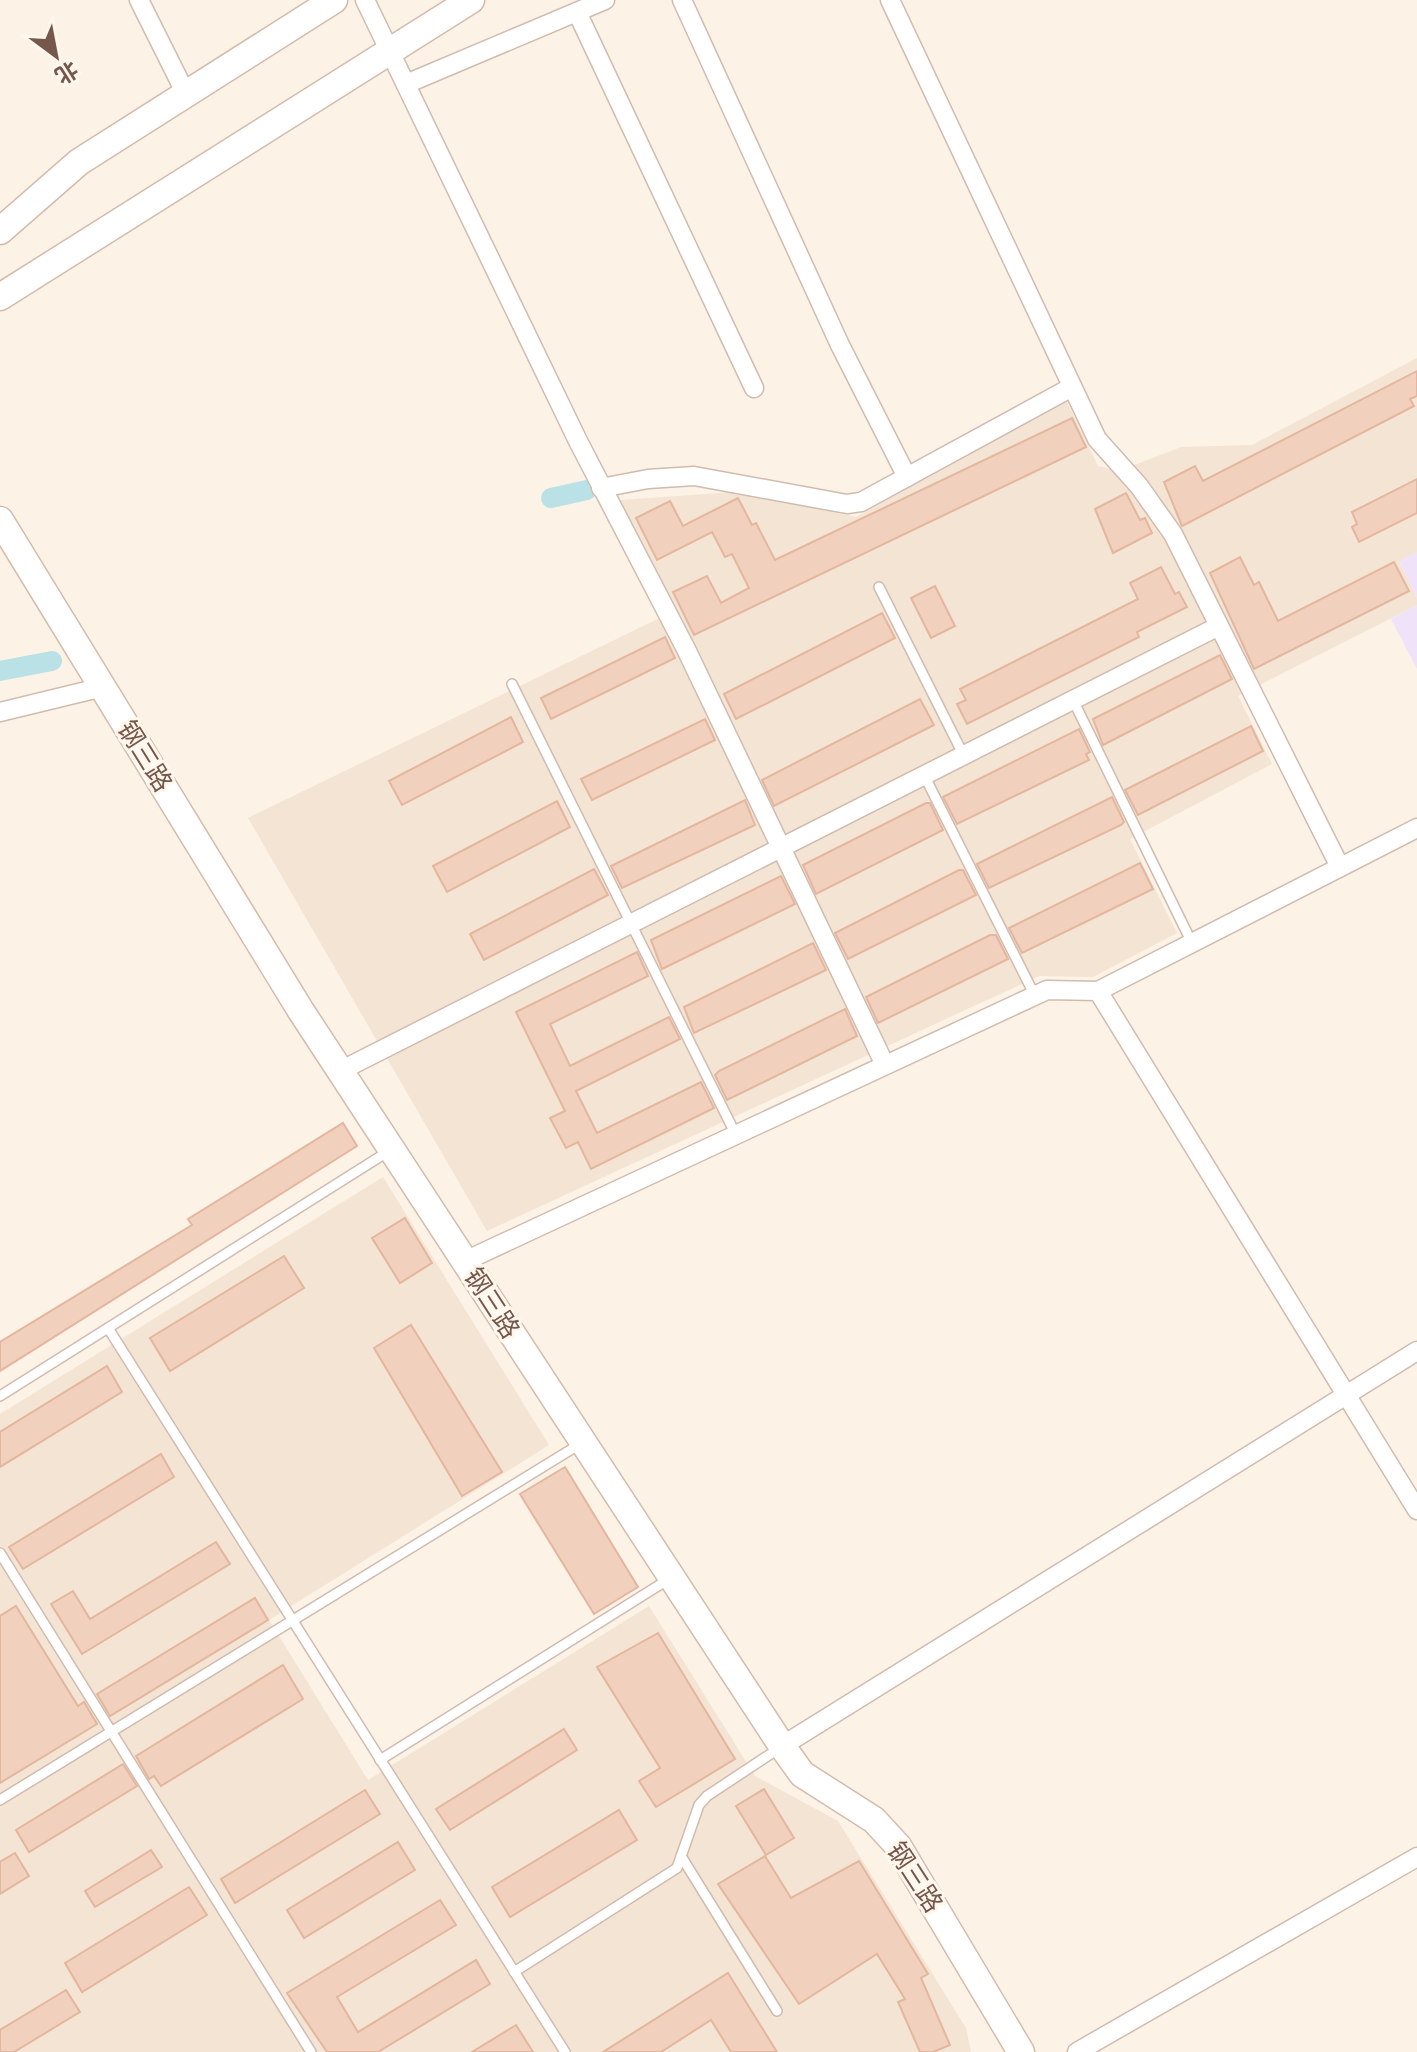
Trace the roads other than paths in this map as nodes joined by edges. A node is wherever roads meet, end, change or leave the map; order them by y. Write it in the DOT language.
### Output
graph roads {
  1 [pos="139,0"];
  2 [pos="334,0"];
  3 [pos="365,0"];
  4 [pos="471,0"];
  5 [pos="605,0"];
  6 [pos="682,0"];
  7 [pos="890,0"];
  8 [pos="577,12"];
  9 [pos="390,51"];
  10 [pos="406,84"];
  11 [pos="186,94"];
  12 [pos="0,231"];
  13 [pos="0,297"];
  14 [pos="1072,387"];
  15 [pos="754,388"];
  16 [pos="907,477"];
  17 [pos="601,488"];
  18 [pos="0,520"];
  19 [pos="879,587"];
  20 [pos="1219,626"];
  21 [pos="512,684"];
  22 [pos="103,687"];
  23 [pos="1073,700"];
  24 [pos="0,712"];
  25 [pos="964,756"];
  26 [pos="924,775"];
  27 [pos="1417,828"];
  28 [pos="781,848"];
  29 [pos="1340,867"];
  30 [pos="631,923"];
  31 [pos="1192,943"];
  32 [pos="1098,991"];
  33 [pos="1035,996"];
  34 [pos="885,1065"];
  35 [pos="340,1071"];
  36 [pos="736,1135"];
  37 [pos="392,1150"];
  38 [pos="465,1261"];
  39 [pos="108,1328"];
  40 [pos="1417,1351"];
  41 [pos="1346,1395"];
  42 [pos="0,1396"];
  43 [pos="583,1442"];
  44 [pos="1417,1510"];
  45 [pos="0,1553"];
  46 [pos="671,1577"];
  47 [pos="292,1621"];
  48 [pos="112,1732"];
  49 [pos="782,1746"];
  50 [pos="380,1760"];
  51 [pos="0,1800"];
  52 [pos="681,1856"];
  53 [pos="1417,1857"];
  54 [pos="514,1972"];
  55 [pos="777,2011"];
  56 [pos="311,2052"];
  57 [pos="565,2052"];
  58 [pos="1021,2052"];
  59 [pos="1077,2052"];
  1 -- 11 [label="street"];
  2 -- 11 [label="street"];
  3 -- 9 [label="street"];
  4 -- 9 [label="street"];
  5 -- 8 [label="street"];
  6 -- 16 [label="street"];
  7 -- 14 [label="street"];
  8 -- 10 [label="street"];
  8 -- 15 [label="street"];
  9 -- 10 [label="street"];
  9 -- 13 [label="street"];
  10 -- 17 [label="street"];
  11 -- 12 [label="street"];
  14 -- 16 [label="street"];
  14 -- 20 [label="street"];
  16 -- 17 [label="street"];
  17 -- 28 [label="street"];
  18 -- 22 [label="street, 钢三路"];
  19 -- 25 [label="lane"];
  20 -- 23 [label="street"];
  20 -- 29 [label="street"];
  21 -- 30 [label="lane"];
  22 -- 24 [label="street"];
  22 -- 35 [label="street, 钢三路"];
  23 -- 25 [label="street"];
  23 -- 31 [label="lane"];
  25 -- 26 [label="street"];
  26 -- 28 [label="street"];
  26 -- 33 [label="lane"];
  27 -- 29 [label="street"];
  28 -- 30 [label="street"];
  28 -- 34 [label="street"];
  29 -- 31 [label="street"];
  30 -- 35 [label="street"];
  30 -- 36 [label="lane"];
  31 -- 32 [label="street"];
  32 -- 33 [label="street"];
  32 -- 41 [label="street"];
  33 -- 34 [label="street"];
  34 -- 36 [label="street"];
  35 -- 37 [label="street, 钢三路"];
  36 -- 38 [label="street"];
  37 -- 38 [label="street, 钢三路"];
  37 -- 39 [label="lane"];
  38 -- 43 [label="street, 钢三路"];
  39 -- 42 [label="lane"];
  39 -- 47 [label="lane"];
  40 -- 41 [label="street"];
  41 -- 44 [label="street"];
  41 -- 49 [label="street"];
  43 -- 46 [label="street, 钢三路"];
  43 -- 47 [label="lane"];
  45 -- 48 [label="lane"];
  46 -- 49 [label="street, 钢三路"];
  46 -- 50 [label="lane"];
  47 -- 48 [label="lane"];
  47 -- 50 [label="lane"];
  48 -- 51 [label="lane"];
  48 -- 56 [label="lane"];
  49 -- 52 [label="lane"];
  49 -- 58 [label="street, 钢三路"];
  50 -- 54 [label="lane"];
  52 -- 54 [label="lane"];
  52 -- 55 [label="lane"];
  53 -- 59 [label="street"];
  54 -- 57 [label="lane"];
}
